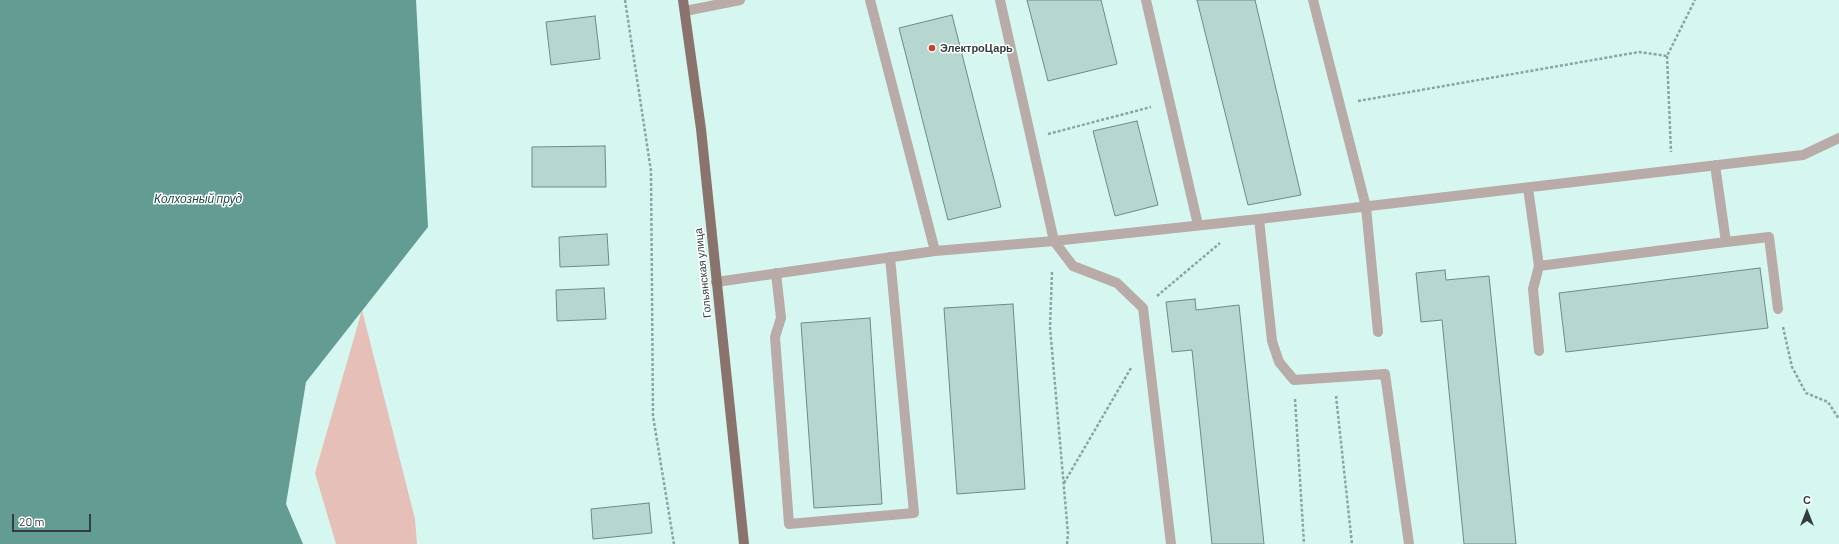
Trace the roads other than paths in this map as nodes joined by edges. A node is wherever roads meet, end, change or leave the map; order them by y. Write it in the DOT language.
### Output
graph roads {
  1 [pos="683,0"];
  2 [pos="740,0"];
  3 [pos="870,0"];
  4 [pos="1000,0"];
  5 [pos="1146,0"];
  6 [pos="1313,0"];
  7 [pos="685,11"];
  8 [pos="1839,138"];
  9 [pos="1715,165"];
  10 [pos="1528,188"];
  11 [pos="1366,207"];
  12 [pos="1259,219"];
  13 [pos="1198,225"];
  14 [pos="1054,241"];
  15 [pos="1726,242"];
  16 [pos="934,251"];
  17 [pos="890,257"];
  18 [pos="1539,266"];
  19 [pos="776,273"];
  20 [pos="716,282"];
  21 [pos="1778,309"];
  22 [pos="1378,332"];
  23 [pos="1539,351"];
  24 [pos="744,544"];
  25 [pos="1171,544"];
  26 [pos="1409,544"];
  1 -- 7 [label="main road, Гольянская улица"];
  2 -- 7 [label="street"];
  3 -- 16 [label="street"];
  4 -- 14 [label="street"];
  5 -- 13 [label="street"];
  6 -- 11 [label="street"];
  7 -- 20 [label="main road, Гольянская улица"];
  8 -- 9 [label="street"];
  9 -- 10 [label="street"];
  9 -- 15 [label="street"];
  10 -- 11 [label="street"];
  10 -- 18 [label="street"];
  11 -- 12 [label="street"];
  11 -- 22 [label="street"];
  12 -- 13 [label="street"];
  12 -- 26 [label="street"];
  13 -- 14 [label="street"];
  14 -- 16 [label="street"];
  14 -- 25 [label="street"];
  15 -- 18 [label="street"];
  15 -- 21 [label="street"];
  16 -- 17 [label="street"];
  17 -- 19 [label="street"];
  17 -- 19 [label="street"];
  18 -- 23 [label="street"];
  19 -- 20 [label="street"];
  20 -- 24 [label="main road, Гольянская улица"];
}
